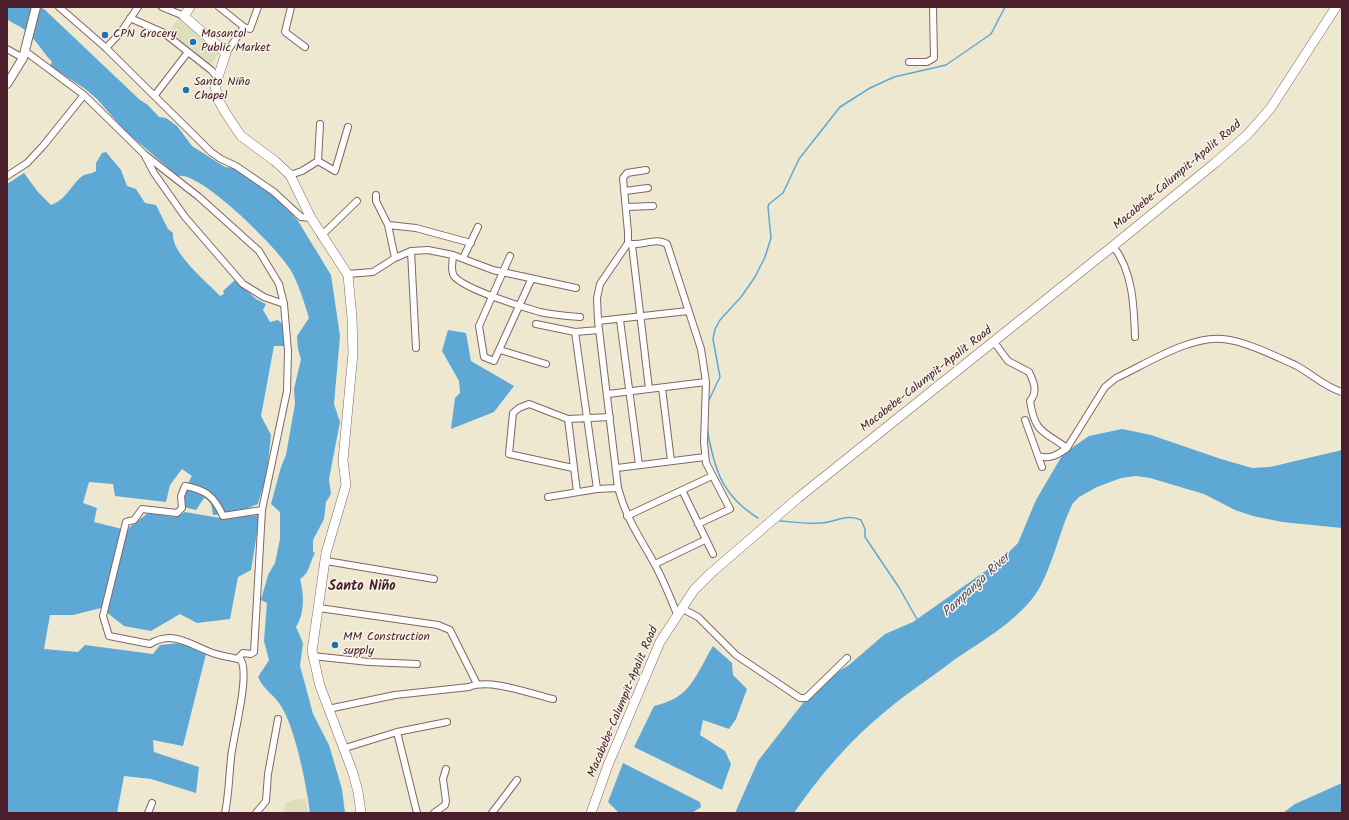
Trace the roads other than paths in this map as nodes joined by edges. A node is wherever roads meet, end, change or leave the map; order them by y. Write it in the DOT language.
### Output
graph roads {
  1 [pos="36,7"];
  2 [pos="59,7"];
  3 [pos="138,7"];
  4 [pos="162,7"];
  5 [pos="190,7"];
  6 [pos="219,7"];
  7 [pos="258,7"];
  8 [pos="291,7"];
  9 [pos="933,7"];
  10 [pos="1336,7"];
  11 [pos="184,16"];
  12 [pos="130,18"];
  13 [pos="244,27"];
  14 [pos="304,47"];
  15 [pos="106,48"];
  16 [pos="7,49"];
  17 [pos="188,52"];
  18 [pos="24,54"];
  19 [pos="226,54"];
  20 [pos="909,62"];
  21 [pos="217,77"];
  22 [pos="7,84"];
  23 [pos="84,95"];
  24 [pos="155,95"];
  25 [pos="320,124"];
  26 [pos="348,127"];
  27 [pos="144,154"];
  28 [pos="318,161"];
  29 [pos="646,170"];
  30 [pos="290,175"];
  31 [pos="7,176"];
  32 [pos="648,188"];
  33 [pos="624,191"];
  34 [pos="376,195"];
  35 [pos="357,201"];
  36 [pos="653,206"];
  37 [pos="626,208"];
  38 [pos="311,218"];
  39 [pos="388,225"];
  40 [pos="478,227"];
  41 [pos="321,236"];
  42 [pos="471,243"];
  43 [pos="630,244"];
  44 [pos="1113,246"];
  45 [pos="410,251"];
  46 [pos="453,255"];
  47 [pos="510,256"];
  48 [pos="395,258"];
  49 [pos="463,258"];
  50 [pos="504,272"];
  51 [pos="347,274"];
  52 [pos="531,280"];
  53 [pos="576,288"];
  54 [pos="492,296"];
  55 [pos="284,304"];
  56 [pos="521,305"];
  57 [pos="688,311"];
  58 [pos="580,317"];
  59 [pos="639,317"];
  60 [pos="620,320"];
  61 [pos="598,321"];
  62 [pos="536,324"];
  63 [pos="599,330"];
  64 [pos="575,332"];
  65 [pos="1135,337"];
  66 [pos="994,342"];
  67 [pos="416,348"];
  68 [pos="500,350"];
  69 [pos="546,364"];
  70 [pos="706,382"];
  71 [pos="662,388"];
  72 [pos="649,389"];
  73 [pos="630,392"];
  74 [pos="1342,392"];
  75 [pos="608,394"];
  76 [pos="610,416"];
  77 [pos="568,419"];
  78 [pos="587,419"];
  79 [pos="1025,420"];
  80 [pos="1067,448"];
  81 [pos="1039,456"];
  82 [pos="705,457"];
  83 [pos="671,461"];
  84 [pos="639,465"];
  85 [pos="1042,467"];
  86 [pos="573,468"];
  87 [pos="617,468"];
  88 [pos="712,476"];
  89 [pos="618,488"];
  90 [pos="597,489"];
  91 [pos="682,490"];
  92 [pos="577,492"];
  93 [pos="548,498"];
  94 [pos="262,510"];
  95 [pos="627,516"];
  96 [pos="698,524"];
  97 [pos="706,540"];
  98 [pos="713,554"];
  99 [pos="326,561"];
  100 [pos="655,564"];
  101 [pos="434,579"];
  102 [pos="319,608"];
  103 [pos="679,611"];
  104 [pos="312,656"];
  105 [pos="847,658"];
  106 [pos="237,659"];
  107 [pos="417,664"];
  108 [pos="477,684"];
  109 [pos="553,700"];
  110 [pos="328,709"];
  111 [pos="278,719"];
  112 [pos="447,722"];
  113 [pos="397,732"];
  114 [pos="345,748"];
  115 [pos="446,770"];
  116 [pos="516,780"];
  117 [pos="152,803"];
  118 [pos="148,813"];
  119 [pos="225,813"];
  120 [pos="256,813"];
  121 [pos="361,813"];
  122 [pos="417,813"];
  123 [pos="434,813"];
  124 [pos="492,813"];
  125 [pos="591,813"];
  1 -- 18 [label="street"];
  2 -- 15 [label="street"];
  3 -- 12 [label="street"];
  4 -- 11 [label="street"];
  5 -- 11 [label="main road"];
  6 -- 13 [label="street"];
  7 -- 13 [label="street"];
  8 -- 14 [label="street"];
  9 -- 20 [label="street"];
  10 -- 44 [label="main road, Macabebe-Calumpit-Apalit Road"];
  11 -- 19 [label="main road"];
  12 -- 15 [label="street"];
  12 -- 17 [label="street"];
  13 -- 19 [label="street"];
  15 -- 24 [label="street"];
  16 -- 18 [label="street"];
  17 -- 21 [label="street"];
  17 -- 24 [label="street"];
  18 -- 22 [label="street"];
  18 -- 23 [label="street"];
  19 -- 21 [label="main road"];
  21 -- 30 [label="main road"];
  23 -- 27 [label="street"];
  23 -- 31 [label="street"];
  24 -- 38 [label="street"];
  25 -- 28 [label="street"];
  26 -- 28 [label="street"];
  27 -- 55 [label="street"];
  27 -- 55 [label="street"];
  28 -- 30 [label="street"];
  29 -- 33 [label="street"];
  30 -- 38 [label="main road"];
  32 -- 33 [label="street"];
  33 -- 37 [label="street"];
  34 -- 39 [label="street"];
  35 -- 41 [label="street"];
  36 -- 37 [label="street"];
  37 -- 43 [label="street"];
  38 -- 41 [label="main road"];
  39 -- 42 [label="street"];
  39 -- 48 [label="street"];
  40 -- 42 [label="street"];
  41 -- 51 [label="main road"];
  42 -- 49 [label="street"];
  43 -- 57 [label="street"];
  43 -- 59 [label="street"];
  43 -- 61 [label="street"];
  44 -- 65 [label="street"];
  44 -- 66 [label="main road, Macabebe-Calumpit-Apalit Road"];
  45 -- 46 [label="street"];
  45 -- 48 [label="street"];
  45 -- 67 [label="street"];
  46 -- 49 [label="street"];
  46 -- 54 [label="street"];
  47 -- 50 [label="street"];
  48 -- 51 [label="street"];
  49 -- 50 [label="street"];
  50 -- 52 [label="street"];
  50 -- 54 [label="street"];
  51 -- 99 [label="main road"];
  52 -- 53 [label="street"];
  52 -- 56 [label="street"];
  54 -- 56 [label="street"];
  54 -- 68 [label="street"];
  55 -- 94 [label="street"];
  56 -- 58 [label="street"];
  56 -- 68 [label="street"];
  57 -- 59 [label="street"];
  57 -- 70 [label="street"];
  59 -- 60 [label="street"];
  59 -- 72 [label="street"];
  60 -- 61 [label="street"];
  60 -- 73 [label="street"];
  61 -- 63 [label="street"];
  62 -- 64 [label="street"];
  63 -- 64 [label="street"];
  63 -- 75 [label="street"];
  64 -- 78 [label="street"];
  66 -- 80 [label="street"];
  66 -- 103 [label="main road, Macabebe-Calumpit-Apalit Road"];
  68 -- 69 [label="street"];
  70 -- 71 [label="street"];
  70 -- 82 [label="street"];
  71 -- 72 [label="street"];
  71 -- 83 [label="street"];
  72 -- 73 [label="street"];
  73 -- 75 [label="street"];
  73 -- 84 [label="street"];
  74 -- 80 [label="street"];
  75 -- 76 [label="street"];
  76 -- 78 [label="street"];
  76 -- 87 [label="street"];
  77 -- 78 [label="street"];
  77 -- 86 [label="street"];
  77 -- 86 [label="street"];
  78 -- 90 [label="street"];
  79 -- 81 [label="street"];
  80 -- 81 [label="street"];
  81 -- 85 [label="street"];
  82 -- 83 [label="street"];
  82 -- 88 [label="street"];
  83 -- 84 [label="street"];
  84 -- 87 [label="street"];
  86 -- 92 [label="street"];
  87 -- 89 [label="street"];
  88 -- 91 [label="street"];
  88 -- 96 [label="street"];
  89 -- 90 [label="street"];
  89 -- 95 [label="street"];
  90 -- 92 [label="street"];
  91 -- 95 [label="street"];
  91 -- 96 [label="street"];
  92 -- 93 [label="street"];
  94 -- 106 [label="street"];
  94 -- 106 [label="street"];
  95 -- 100 [label="street"];
  96 -- 97 [label="street"];
  97 -- 98 [label="street"];
  97 -- 100 [label="street"];
  99 -- 101 [label="street"];
  99 -- 102 [label="main road"];
  100 -- 103 [label="street"];
  102 -- 104 [label="main road"];
  102 -- 108 [label="street"];
  103 -- 105 [label="street"];
  103 -- 125 [label="main road, Macabebe-Calumpit-Apalit Road"];
  104 -- 107 [label="street"];
  104 -- 110 [label="main road"];
  106 -- 119 [label="street"];
  108 -- 109 [label="street"];
  108 -- 110 [label="street"];
  110 -- 114 [label="main road"];
  111 -- 120 [label="street"];
  112 -- 113 [label="street"];
  113 -- 114 [label="street"];
  113 -- 122 [label="street"];
  114 -- 121 [label="main road"];
  115 -- 123 [label="street"];
  116 -- 124 [label="street"];
  117 -- 118 [label="street"];
}
